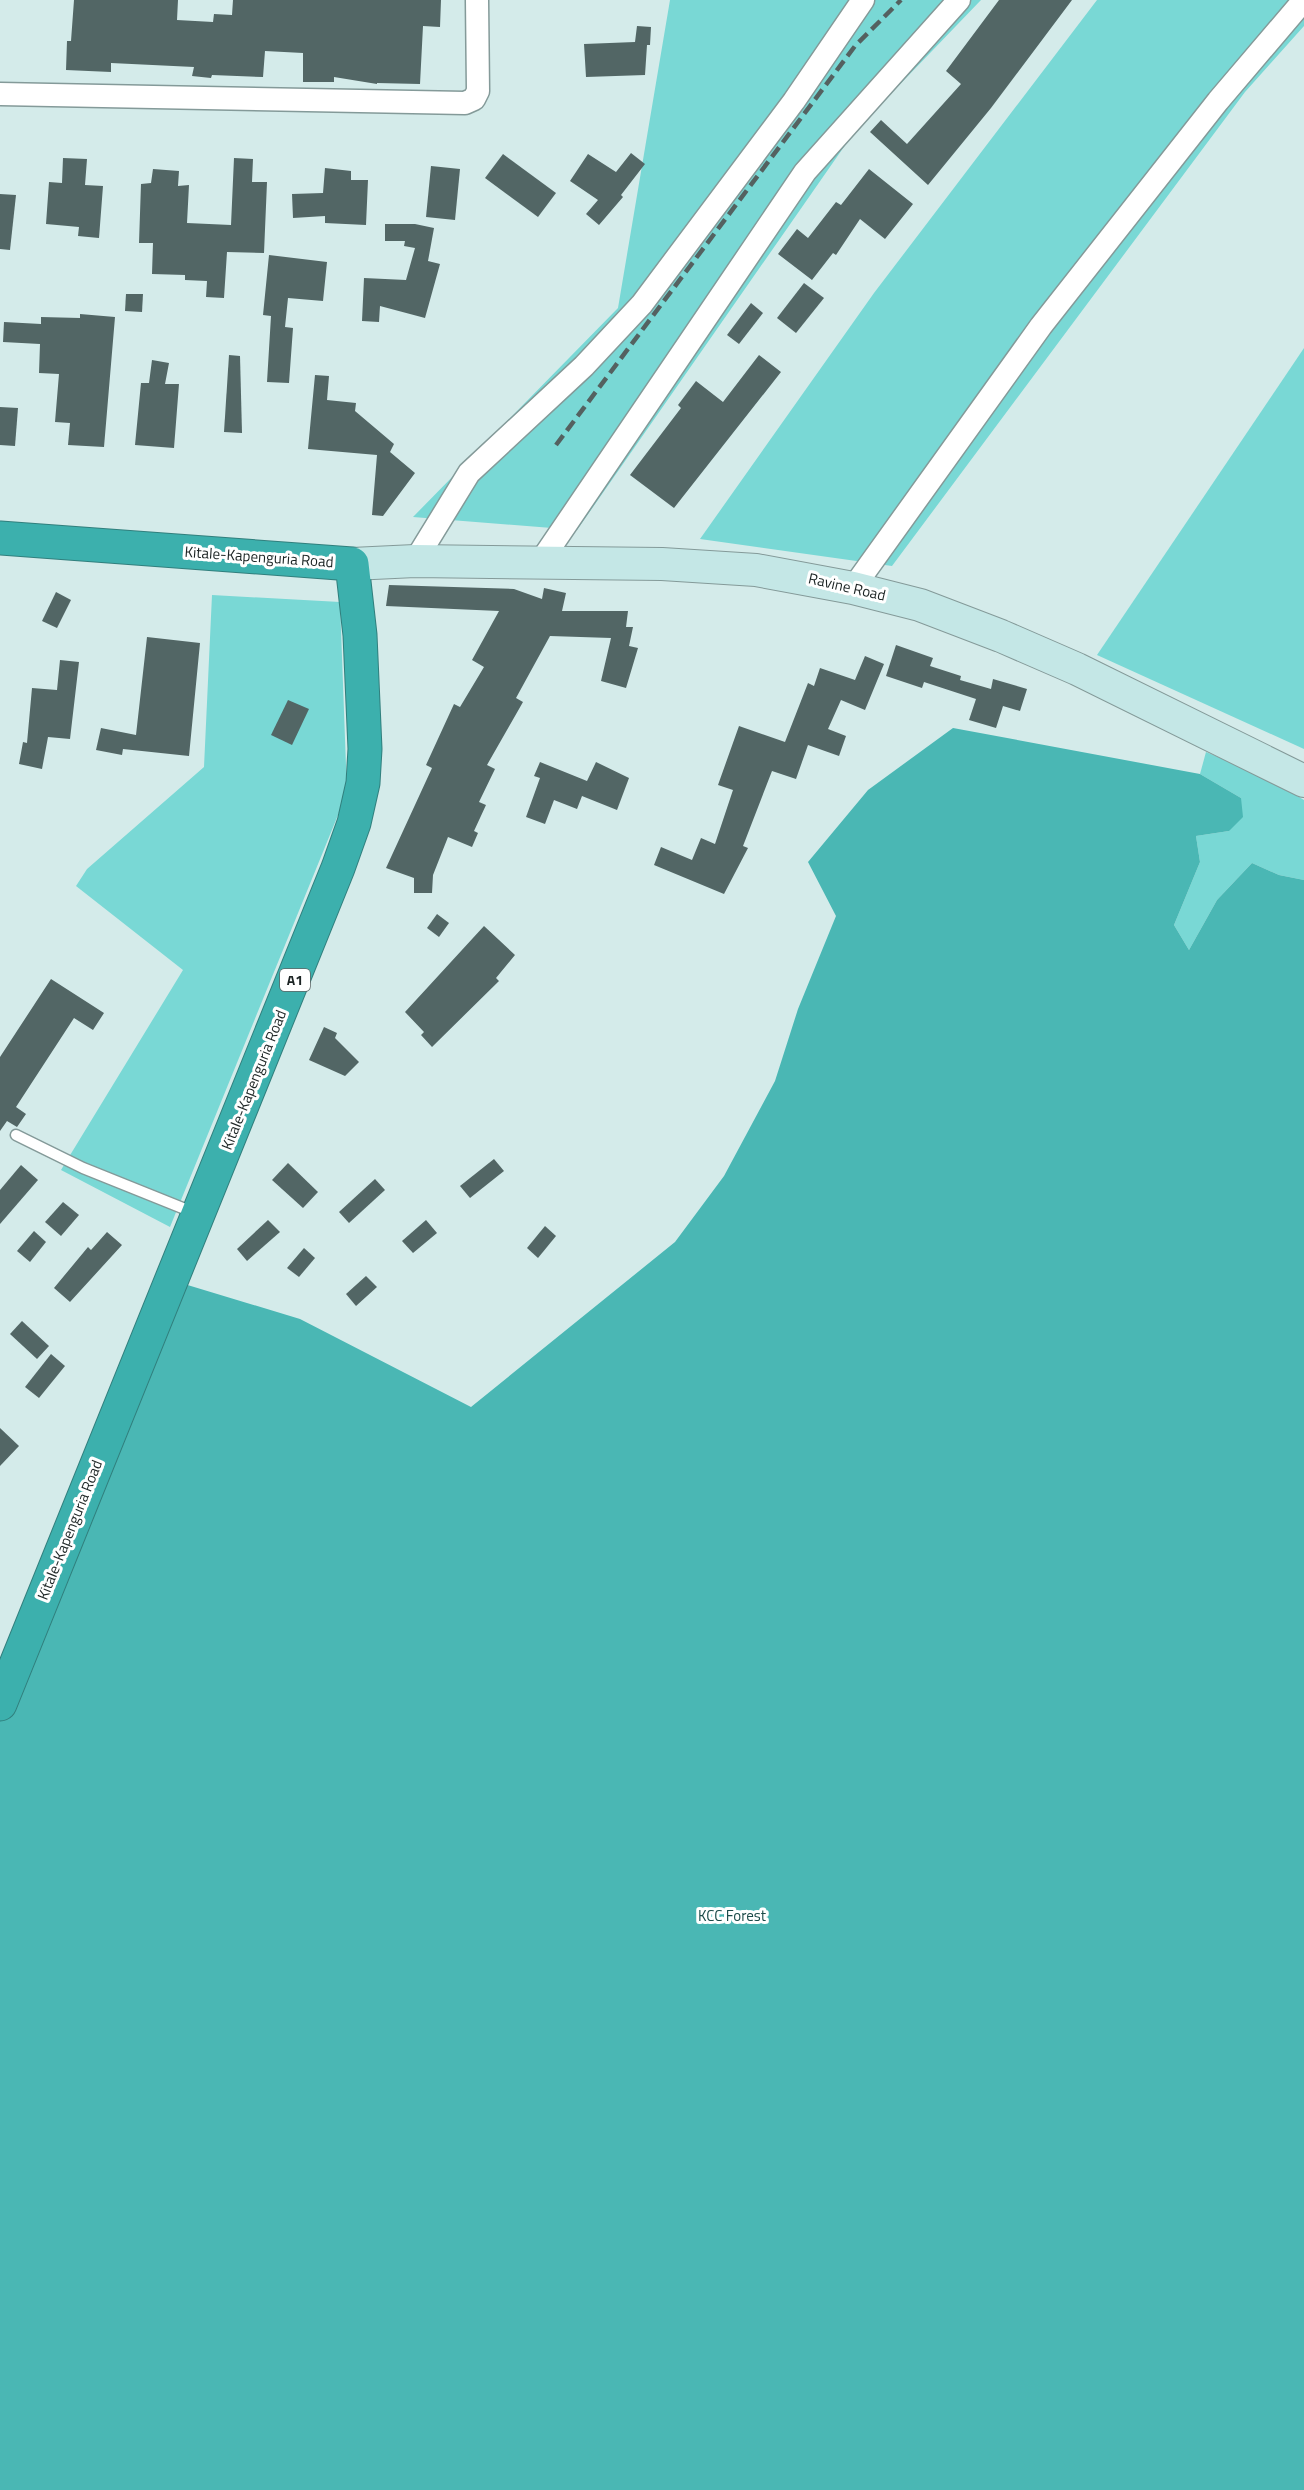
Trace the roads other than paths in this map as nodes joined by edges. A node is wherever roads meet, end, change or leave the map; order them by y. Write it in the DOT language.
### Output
graph roads {
  1 [pos="477,0"];
  2 [pos="863,0"];
  3 [pos="959,0"];
  4 [pos="1304,0"];
  5 [pos="0,94"];
  6 [pos="0,538"];
  7 [pos="415,561"];
  8 [pos="352,564"];
  9 [pos="539,564"];
  10 [pos="853,588"];
  11 [pos="1304,781"];
  12 [pos="16,1135"];
  13 [pos="198,1214"];
  14 [pos="0,1704"];
  1 -- 5 [label="street"];
  2 -- 7 [label="street"];
  3 -- 9 [label="street"];
  4 -- 10 [label="street"];
  6 -- 8 [label="highway, Kitale-Kapenguria Road"];
  7 -- 8 [label="street, Ravine Road"];
  7 -- 9 [label="street, Ravine Road"];
  8 -- 13 [label="highway, Kitale-Kapenguria Road / A1"];
  9 -- 10 [label="street, Ravine Road"];
  10 -- 11 [label="street, Ravine Road"];
  12 -- 13 [label="lane"];
  13 -- 14 [label="highway, Kitale-Kapenguria Road / A1"];
}
